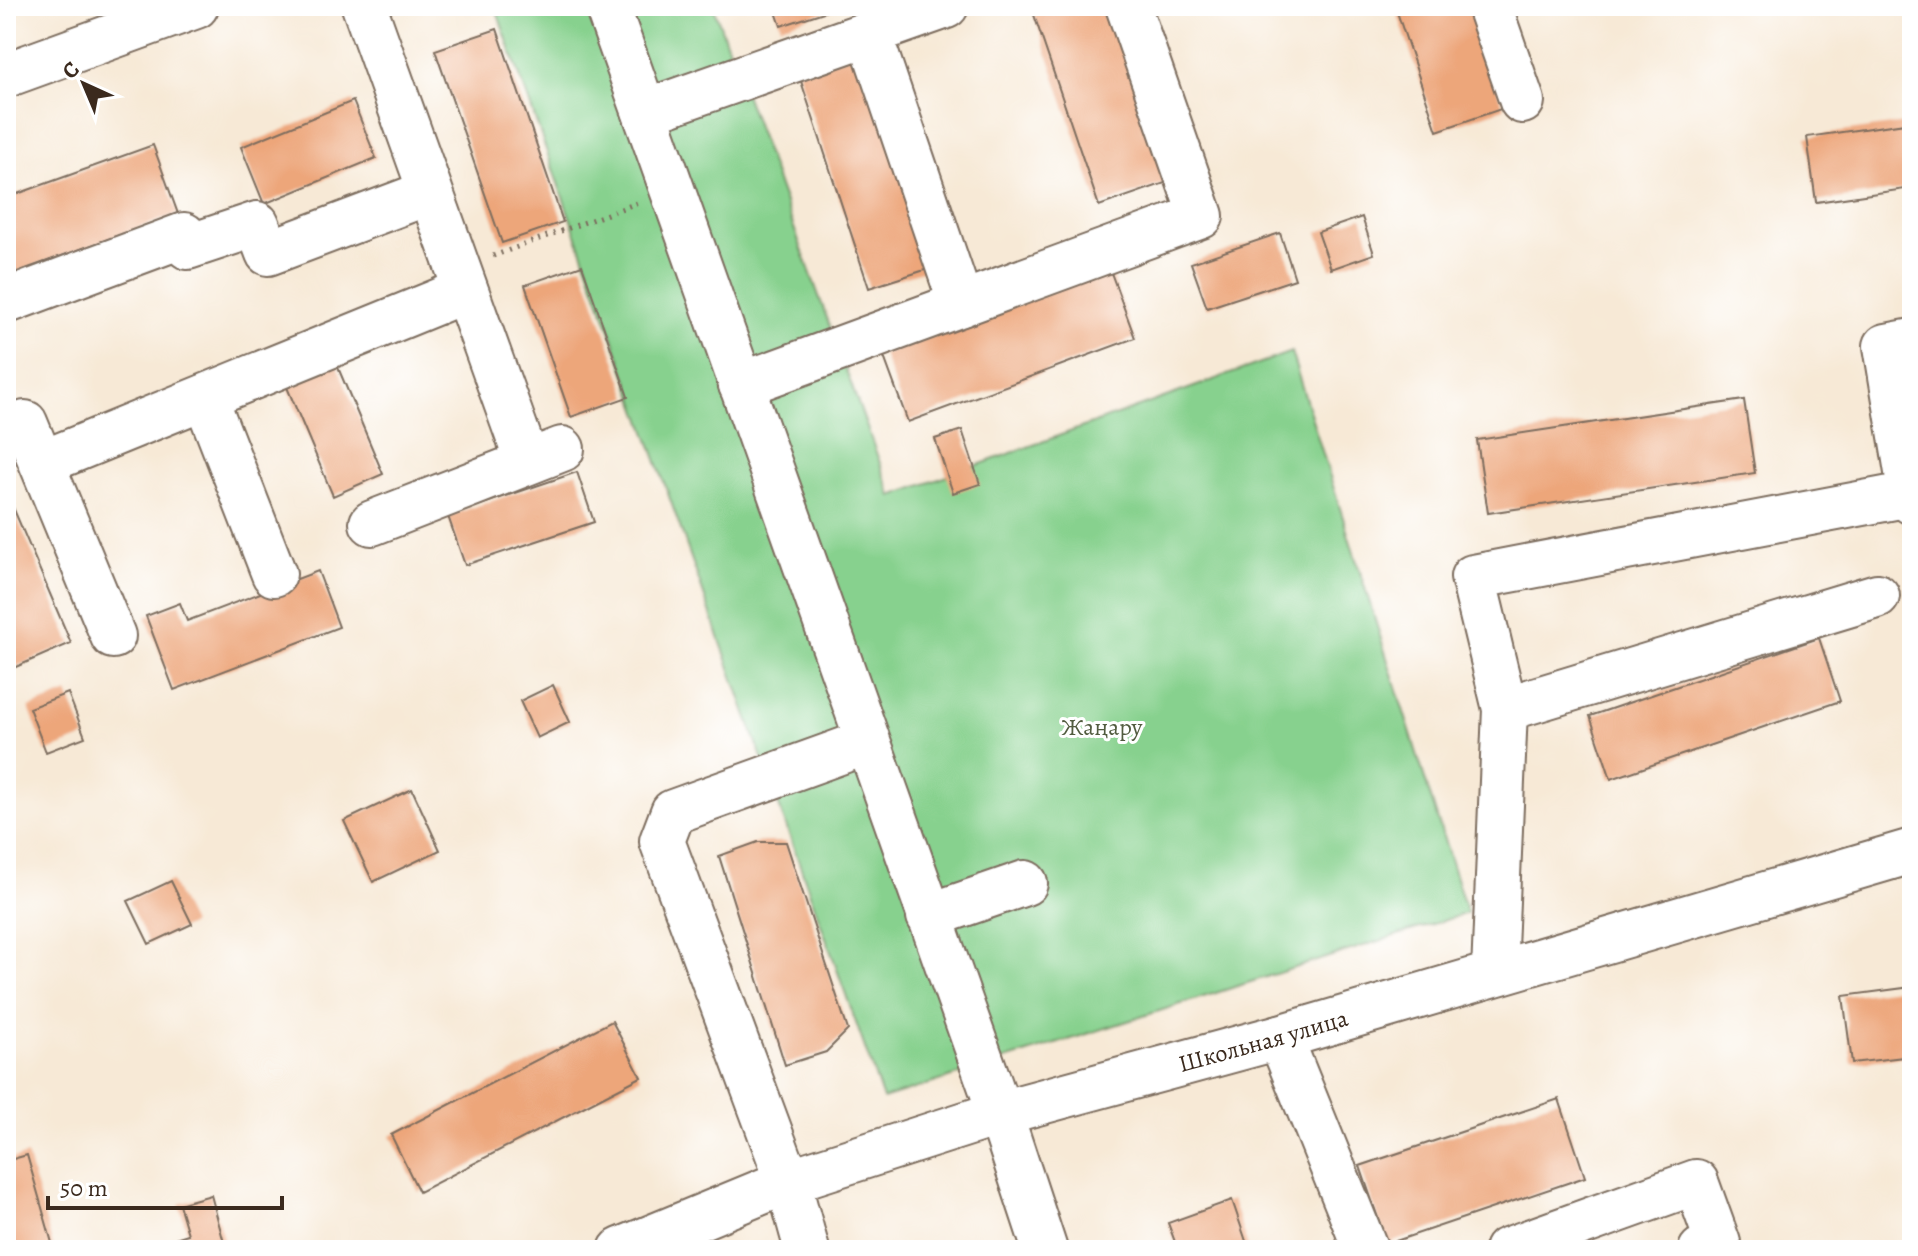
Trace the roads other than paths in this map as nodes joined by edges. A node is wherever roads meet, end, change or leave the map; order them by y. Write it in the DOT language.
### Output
graph roads {
  1 [pos="364,6"];
  2 [pos="607,6"];
  3 [pos="946,6"];
  4 [pos="1128,6"];
  5 [pos="1489,6"];
  6 [pos="182,8"];
  7 [pos="869,33"];
  8 [pos="6,75"];
  9 [pos="1522,101"];
  10 [pos="645,112"];
  11 [pos="430,192"];
  12 [pos="461,280"];
  13 [pos="7,301"];
  14 [pos="961,304"];
  15 [pos="1912,341"];
  16 [pos="741,385"];
  17 [pos="205,397"];
  18 [pos="6,431"];
  19 [pos="42,463"];
  20 [pos="1911,498"];
  21 [pos="372,523"];
  22 [pos="274,574"];
  23 [pos="1877,596"];
  24 [pos="113,636"];
  25 [pos="1505,709"];
  26 [pos="867,742"];
  27 [pos="1912,851"];
  28 [pos="1025,883"];
  29 [pos="929,916"];
  30 [pos="1494,973"];
  31 [pos="1280,1037"];
  32 [pos="1000,1113"];
  33 [pos="788,1181"];
  34 [pos="621,1250"];
  35 [pos="807,1250"];
  36 [pos="1045,1250"];
  37 [pos="1366,1250"];
  38 [pos="1507,1250"];
  39 [pos="1701,1250"];
  1 -- 11 [label="street"];
  2 -- 10 [label="street"];
  3 -- 7 [label="street"];
  4 -- 14 [label="street"];
  5 -- 9 [label="street"];
  6 -- 8 [label="street"];
  7 -- 10 [label="street"];
  7 -- 14 [label="street"];
  10 -- 16 [label="street"];
  11 -- 12 [label="street"];
  11 -- 13 [label="street"];
  12 -- 17 [label="street"];
  12 -- 21 [label="street"];
  14 -- 16 [label="street"];
  15 -- 20 [label="street"];
  16 -- 26 [label="street"];
  17 -- 19 [label="street"];
  17 -- 22 [label="street"];
  18 -- 19 [label="street"];
  19 -- 24 [label="street"];
  20 -- 25 [label="street"];
  23 -- 25 [label="street"];
  25 -- 30 [label="street"];
  26 -- 29 [label="street"];
  26 -- 33 [label="street"];
  27 -- 30 [label="street, Школьная улица"];
  28 -- 29 [label="street"];
  29 -- 32 [label="street"];
  30 -- 31 [label="street, Школьная улица"];
  31 -- 32 [label="street, Школьная улица"];
  31 -- 37 [label="street"];
  32 -- 33 [label="street, Школьная улица"];
  32 -- 36 [label="street"];
  33 -- 34 [label="street, Школьная улица"];
  33 -- 35 [label="street"];
  38 -- 39 [label="street"];
}
